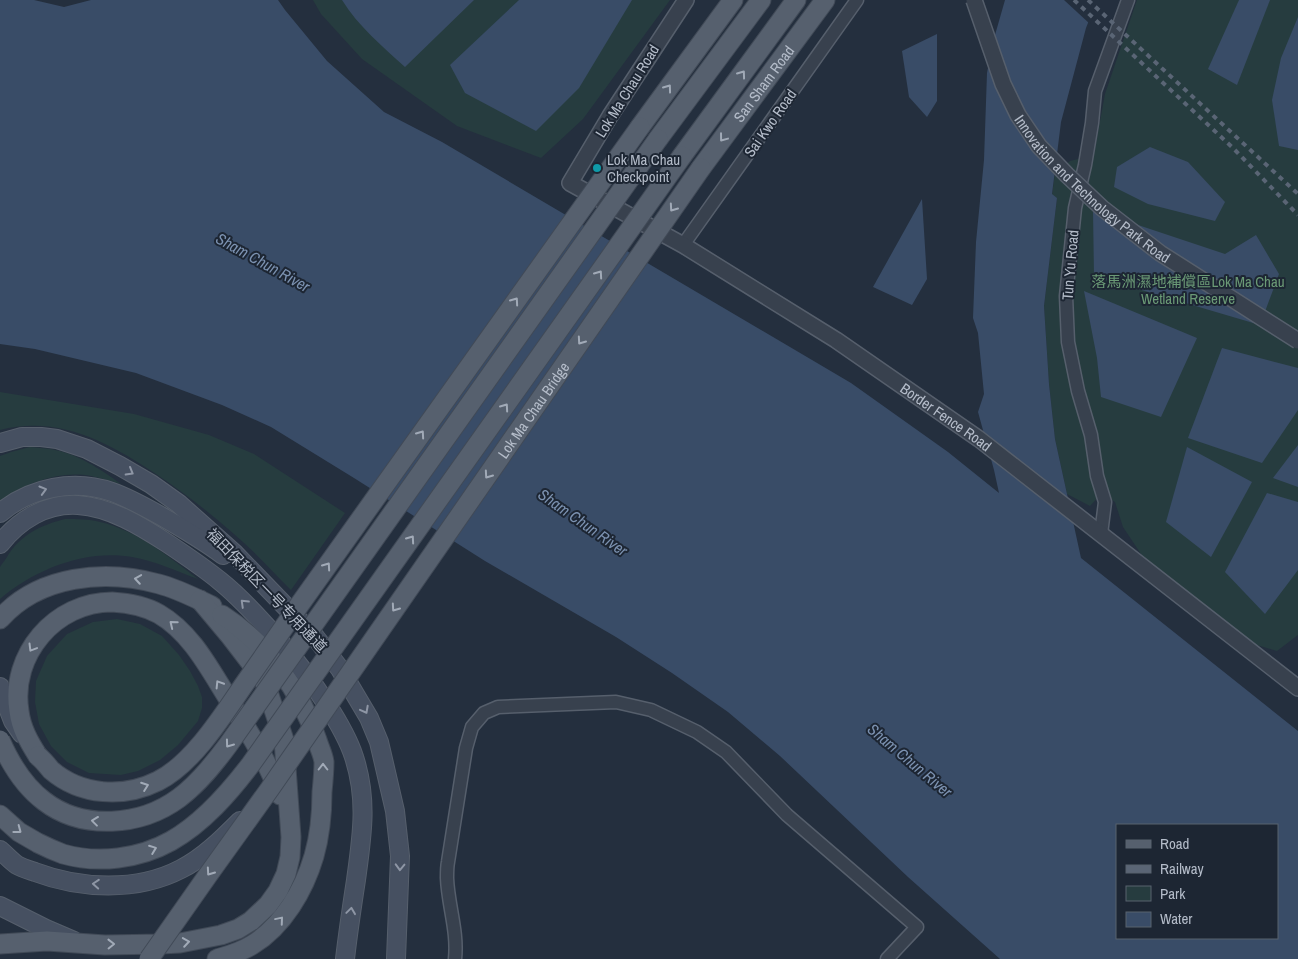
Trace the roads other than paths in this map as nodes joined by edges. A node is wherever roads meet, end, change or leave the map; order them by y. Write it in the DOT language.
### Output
graph roads {
  1 [pos="686,0"];
  2 [pos="733,0"];
  3 [pos="761,0"];
  4 [pos="796,0"];
  5 [pos="826,0"];
  6 [pos="857,0"];
  7 [pos="974,0"];
  8 [pos="1128,0"];
  9 [pos="682,156"];
  10 [pos="701,168"];
  11 [pos="570,183"];
  12 [pos="683,245"];
  13 [pos="1298,341"];
  14 [pos="0,443"];
  15 [pos="0,513"];
  16 [pos="1101,534"];
  17 [pos="0,544"];
  18 [pos="280,599"];
  19 [pos="200,600"];
  20 [pos="0,619"];
  21 [pos="293,657"];
  22 [pos="0,687"];
  23 [pos="1298,688"];
  24 [pos="0,740"];
  25 [pos="38,756"];
  26 [pos="269,790"];
  27 [pos="0,815"];
  28 [pos="291,837"];
  29 [pos="0,850"];
  30 [pos="0,906"];
  31 [pos="0,944"];
  32 [pos="84,944"];
  33 [pos="150,959"];
  34 [pos="217,959"];
  35 [pos="344,959"];
  36 [pos="396,959"];
  37 [pos="455,959"];
  38 [pos="887,959"];
  1 -- 11 [label="street, Lok Ma Chau Road"];
  25 -- 2 [label="main road, one-way, bridge"];
  3 -- 24 [label="main road, one-way, bridge"];
  9 -- 4 [label="main road, San Sham Road, one-way"];
  5 -- 10 [label="main road, San Sham Road, one-way"];
  6 -- 12 [label="street, Sai Kwo Road"];
  7 -- 13 [label="street, Innovation and Technology Park Road, bridge"];
  8 -- 16 [label="street, Tun Yu Road"];
  27 -- 9 [label="main road, Lok Ma Chau Bridge, one-way, bridge"];
  10 -- 26 [label="main road, Lok Ma Chau Bridge, one-way, bridge"];
  11 -- 12 [label="street, Border Fence Road"];
  12 -- 16 [label="street, Border Fence Road"];
  14 -- 18 [label="main road, 福田保税区一号专用通道, one-way"];
  15 -- 18 [label="main road, one-way"];
  16 -- 23 [label="street, Border Fence Road"];
  21 -- 17 [label="main road, one-way"];
  18 -- 36 [label="main road, 福田保税区一号专用通道, one-way"];
  19 -- 20 [label="main road, one-way"];
  19 -- 21 [label="main road"];
  19 -- 28 [label="main road"];
  34 -- 19 [label="main road, one-way"];
  35 -- 21 [label="main road, one-way"];
  22 -- 25 [label="main road"];
  28 -- 25 [label="main road, one-way"];
  26 -- 29 [label="main road, one-way, bridge"];
  26 -- 33 [label="main road, Lok Ma Chau Bridge, one-way, bridge"];
  32 -- 28 [label="main road, one-way"];
  30 -- 32 [label="main road"];
  31 -- 32 [label="main road"];
  37 -- 38 [label="street"];
}
